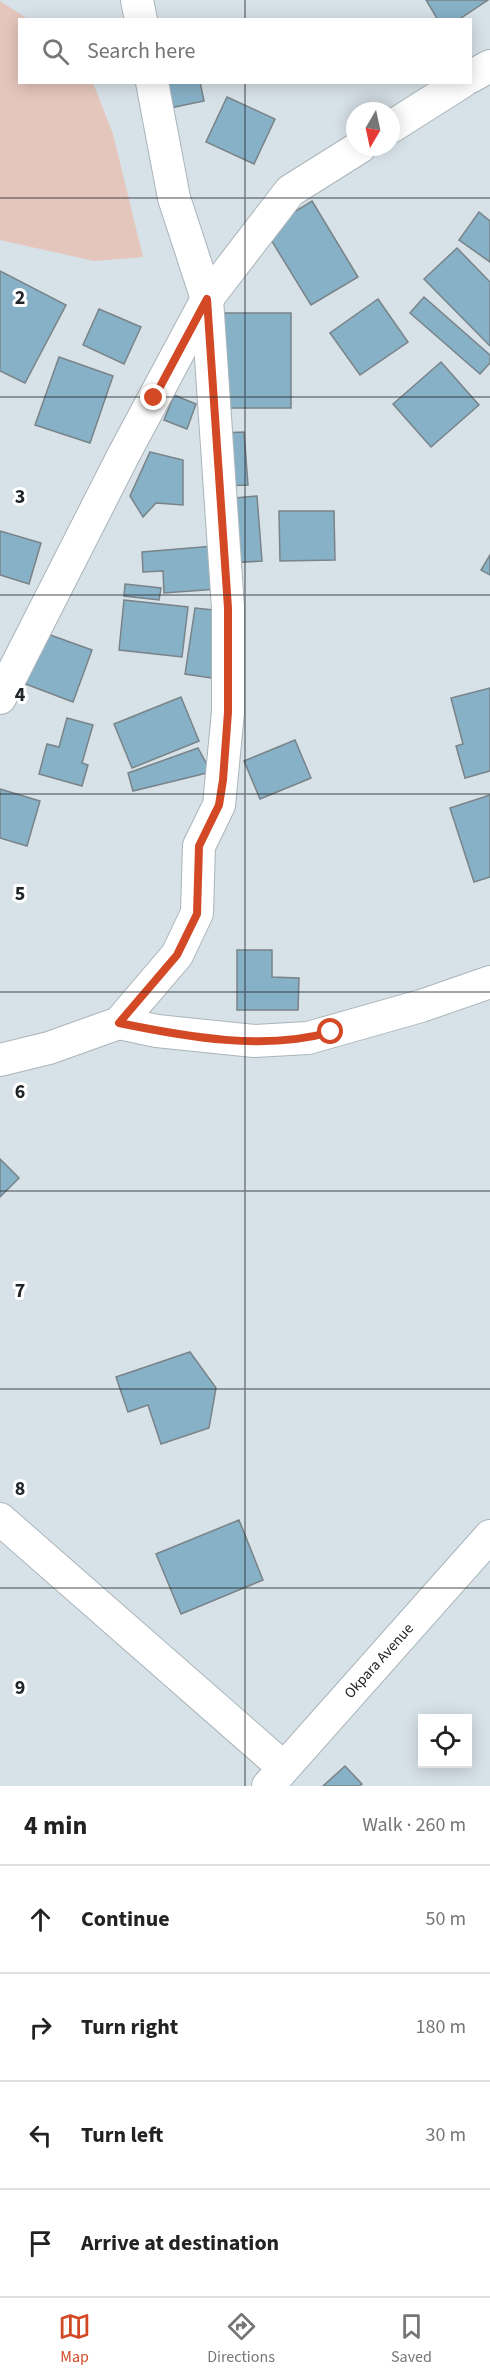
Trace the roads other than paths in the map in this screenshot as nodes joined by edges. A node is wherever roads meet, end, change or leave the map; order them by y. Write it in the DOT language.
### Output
graph roads {
  1 [pos="138,0"];
  2 [pos="141,18"];
  3 [pos="490,66"];
  4 [pos="472,76"];
  5 [pos="152,84"];
  6 [pos="459,84"];
  7 [pos="400,121"];
  8 [pos="346,156"];
  9 [pos="207,299"];
  10 [pos="0,698"];
  11 [pos="490,982"];
  12 [pos="119,1023"];
  13 [pos="0,1060"];
  14 [pos="0,1519"];
  15 [pos="490,1536"];
  16 [pos="276,1777"];
  1 -- 2 [label="street"];
  3 -- 4 [label="street"];
  5 -- 9 [label="street"];
  6 -- 7 [label="street"];
  8 -- 9 [label="street"];
  9 -- 10 [label="street"];
  9 -- 12 [label="street"];
  11 -- 12 [label="street"];
  12 -- 13 [label="street"];
  14 -- 16 [label="street"];
  15 -- 16 [label="street, Okpara Avenue"];
}
